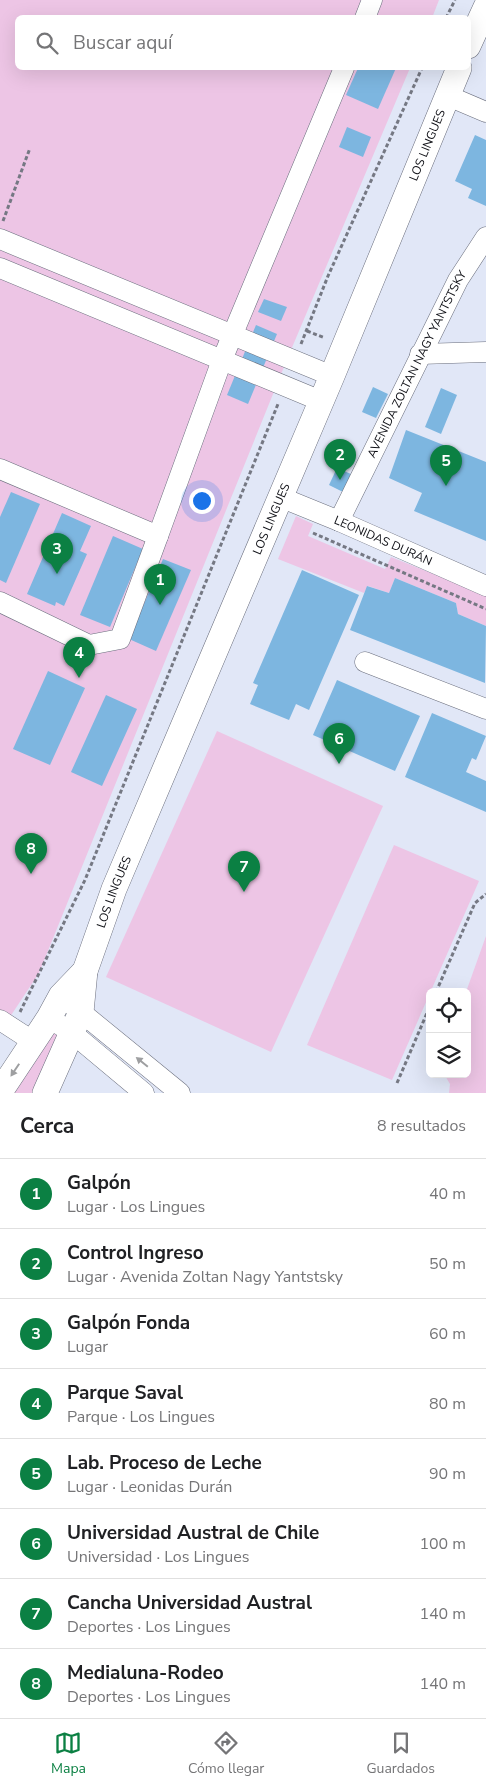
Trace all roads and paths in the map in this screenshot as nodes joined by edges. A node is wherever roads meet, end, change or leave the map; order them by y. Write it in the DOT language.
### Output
graph roads {
  1 [pos="372,0"];
  2 [pos="455,0"];
  3 [pos="486,7"];
  4 [pos="365,15"];
  5 [pos="448,15"];
  6 [pos="471,40"];
  7 [pos="343,70"];
  8 [pos="421,70"];
  9 [pos="458,70"];
  10 [pos="446,96"];
  11 [pos="486,112"];
  12 [pos="30,148"];
  13 [pos="1,233"];
  14 [pos="486,237"];
  15 [pos="0,268"];
  16 [pos="232,335"];
  17 [pos="486,352"];
  18 [pos="420,354"];
  19 [pos="222,360"];
  20 [pos="294,360"];
  21 [pos="332,376"];
  22 [pos="285,386"];
  23 [pos="321,401"];
  24 [pos="0,469"];
  25 [pos="280,497"];
  26 [pos="339,521"];
  27 [pos="307,531"];
  28 [pos="158,536"];
  29 [pos="486,586"];
  30 [pos="0,602"];
  31 [pos="486,609"];
  32 [pos="365,662"];
  33 [pos="486,709"];
  34 [pos="486,894"];
  35 [pos="85,971"];
  36 [pos="438,988"];
  37 [pos="61,996"];
  38 [pos="426,1015"];
  39 [pos="49,1018"];
  40 [pos="7,1024"];
  41 [pos="75,1033"];
  42 [pos="34,1042"];
  43 [pos="397,1082"];
  44 [pos="0,1092"];
  45 [pos="45,1093"];
  46 [pos="144,1093"];
  47 [pos="180,1093"];
  1 -- 4 [label="street"];
  2 -- 5 [label="path"];
  3 -- 6 [label="main road"];
  7 -- 16 [label="street"];
  8 -- 20 [label="path"];
  9 -- 10 [label="main road, LOS LINGUES"];
  10 -- 11 [label="street"];
  10 -- 21 [label="main road, LOS LINGUES"];
  12 -- 13 [label="path"];
  13 -- 16 [label="street"];
  14 -- 18 [label="street, AVENIDA ZOLTAN NAGY YANTSTSKY"];
  15 -- 19 [label="street"];
  16 -- 19 [label="street"];
  16 -- 20 [label="street"];
  17 -- 18 [label="street"];
  18 -- 26 [label="street, AVENIDA ZOLTAN NAGY YANTSTSKY"];
  19 -- 22 [label="street"];
  19 -- 28 [label="street"];
  20 -- 21 [label="street"];
  21 -- 23 [label="main road, LOS LINGUES"];
  22 -- 23 [label="street"];
  22 -- 40 [label="path"];
  23 -- 25 [label="main road, LOS LINGUES"];
  24 -- 28 [label="street"];
  25 -- 26 [label="street, LEONIDAS DURÁN"];
  25 -- 35 [label="main road, LOS LINGUES"];
  26 -- 29 [label="street, LEONIDAS DURÁN"];
  27 -- 31 [label="path"];
  28 -- 30 [label="street"];
  32 -- 33 [label="street"];
  34 -- 36 [label="path"];
  35 -- 37 [label="main road, LOS LINGUES"];
  35 -- 41 [label="main road, LOS LINGUES"];
  37 -- 39 [label="main road, LOS LINGUES"];
  37 -- 41 [label="street"];
  38 -- 43 [label="path"];
  39 -- 41 [label="street"];
  39 -- 42 [label="main road, LOS LINGUES"];
  40 -- 42 [label="street"];
  41 -- 45 [label="main road, LOS LINGUES"];
  41 -- 46 [label="street"];
  47 -- 41 [label="street, one-way"];
  42 -- 44 [label="main road, LOS LINGUES, one-way"];
}
